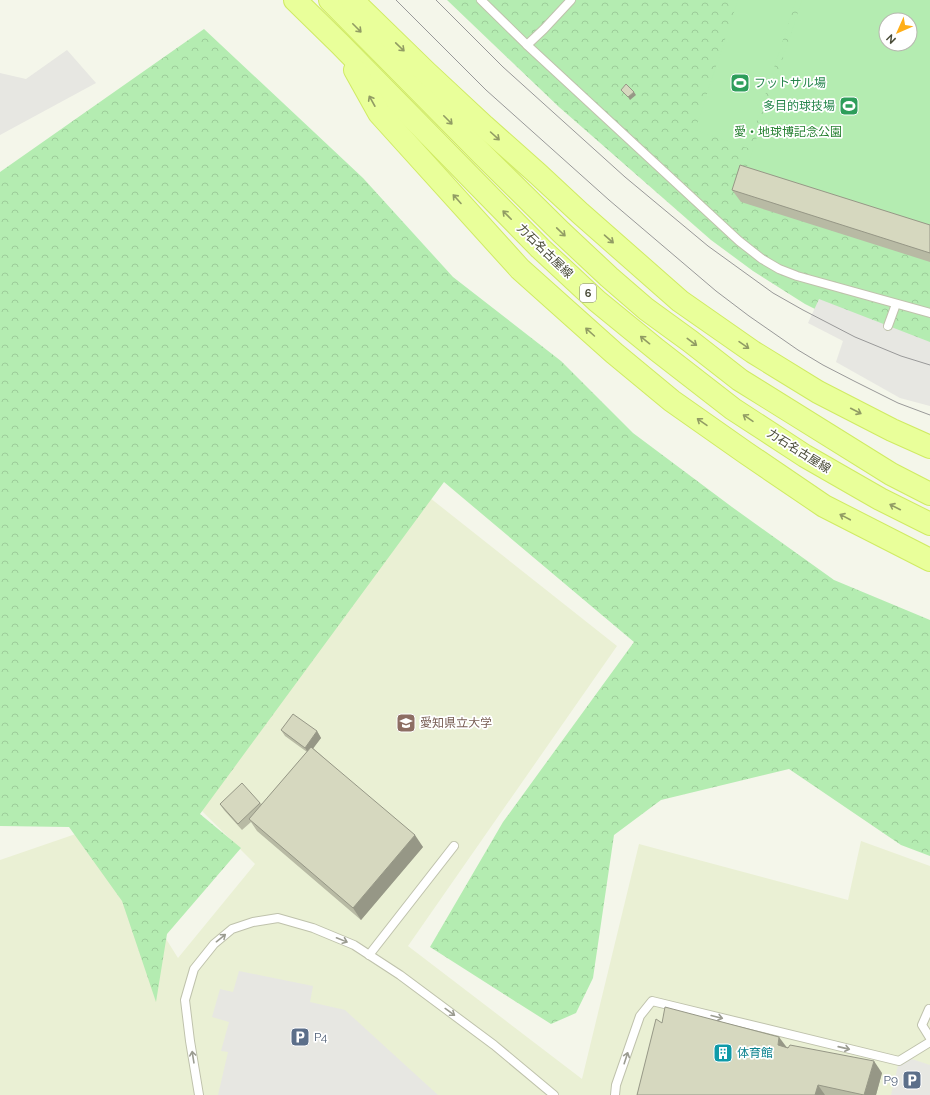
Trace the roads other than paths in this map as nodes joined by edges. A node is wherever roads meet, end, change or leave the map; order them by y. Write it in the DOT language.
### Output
graph roads {
  1 [pos="295,0"];
  2 [pos="330,0"];
  3 [pos="352,0"];
  4 [pos="480,0"];
  5 [pos="571,0"];
  6 [pos="340,44"];
  7 [pos="527,45"];
  8 [pos="896,304"];
  9 [pos="930,313"];
  10 [pos="888,326"];
  11 [pos="930,447"];
  12 [pos="930,494"];
  13 [pos="930,524"];
  14 [pos="930,560"];
  15 [pos="454,846"];
  16 [pos="369,955"];
  17 [pos="930,1010"];
  18 [pos="930,1038"];
  19 [pos="930,1042"];
  20 [pos="199,1095"];
  21 [pos="554,1095"];
  22 [pos="615,1095"];
  1 -- 6 [label="main road, 力石名古屋線 / 6"];
  2 -- 12 [label="main road, 力石名古屋線 / 6, one-way"];
  3 -- 11 [label="main road, one-way"];
  4 -- 7 [label="lane"];
  5 -- 7 [label="lane"];
  13 -- 6 [label="main road, 力石名古屋線 / 6, one-way"];
  14 -- 6 [label="main road, 6, one-way"];
  7 -- 8 [label="lane"];
  8 -- 9 [label="lane"];
  8 -- 10 [label="lane"];
  15 -- 16 [label="lane"];
  20 -- 16 [label="lane, one-way"];
  16 -- 21 [label="lane, one-way"];
  17 -- 18 [label="lane"];
  22 -- 19 [label="lane, one-way"];
}
